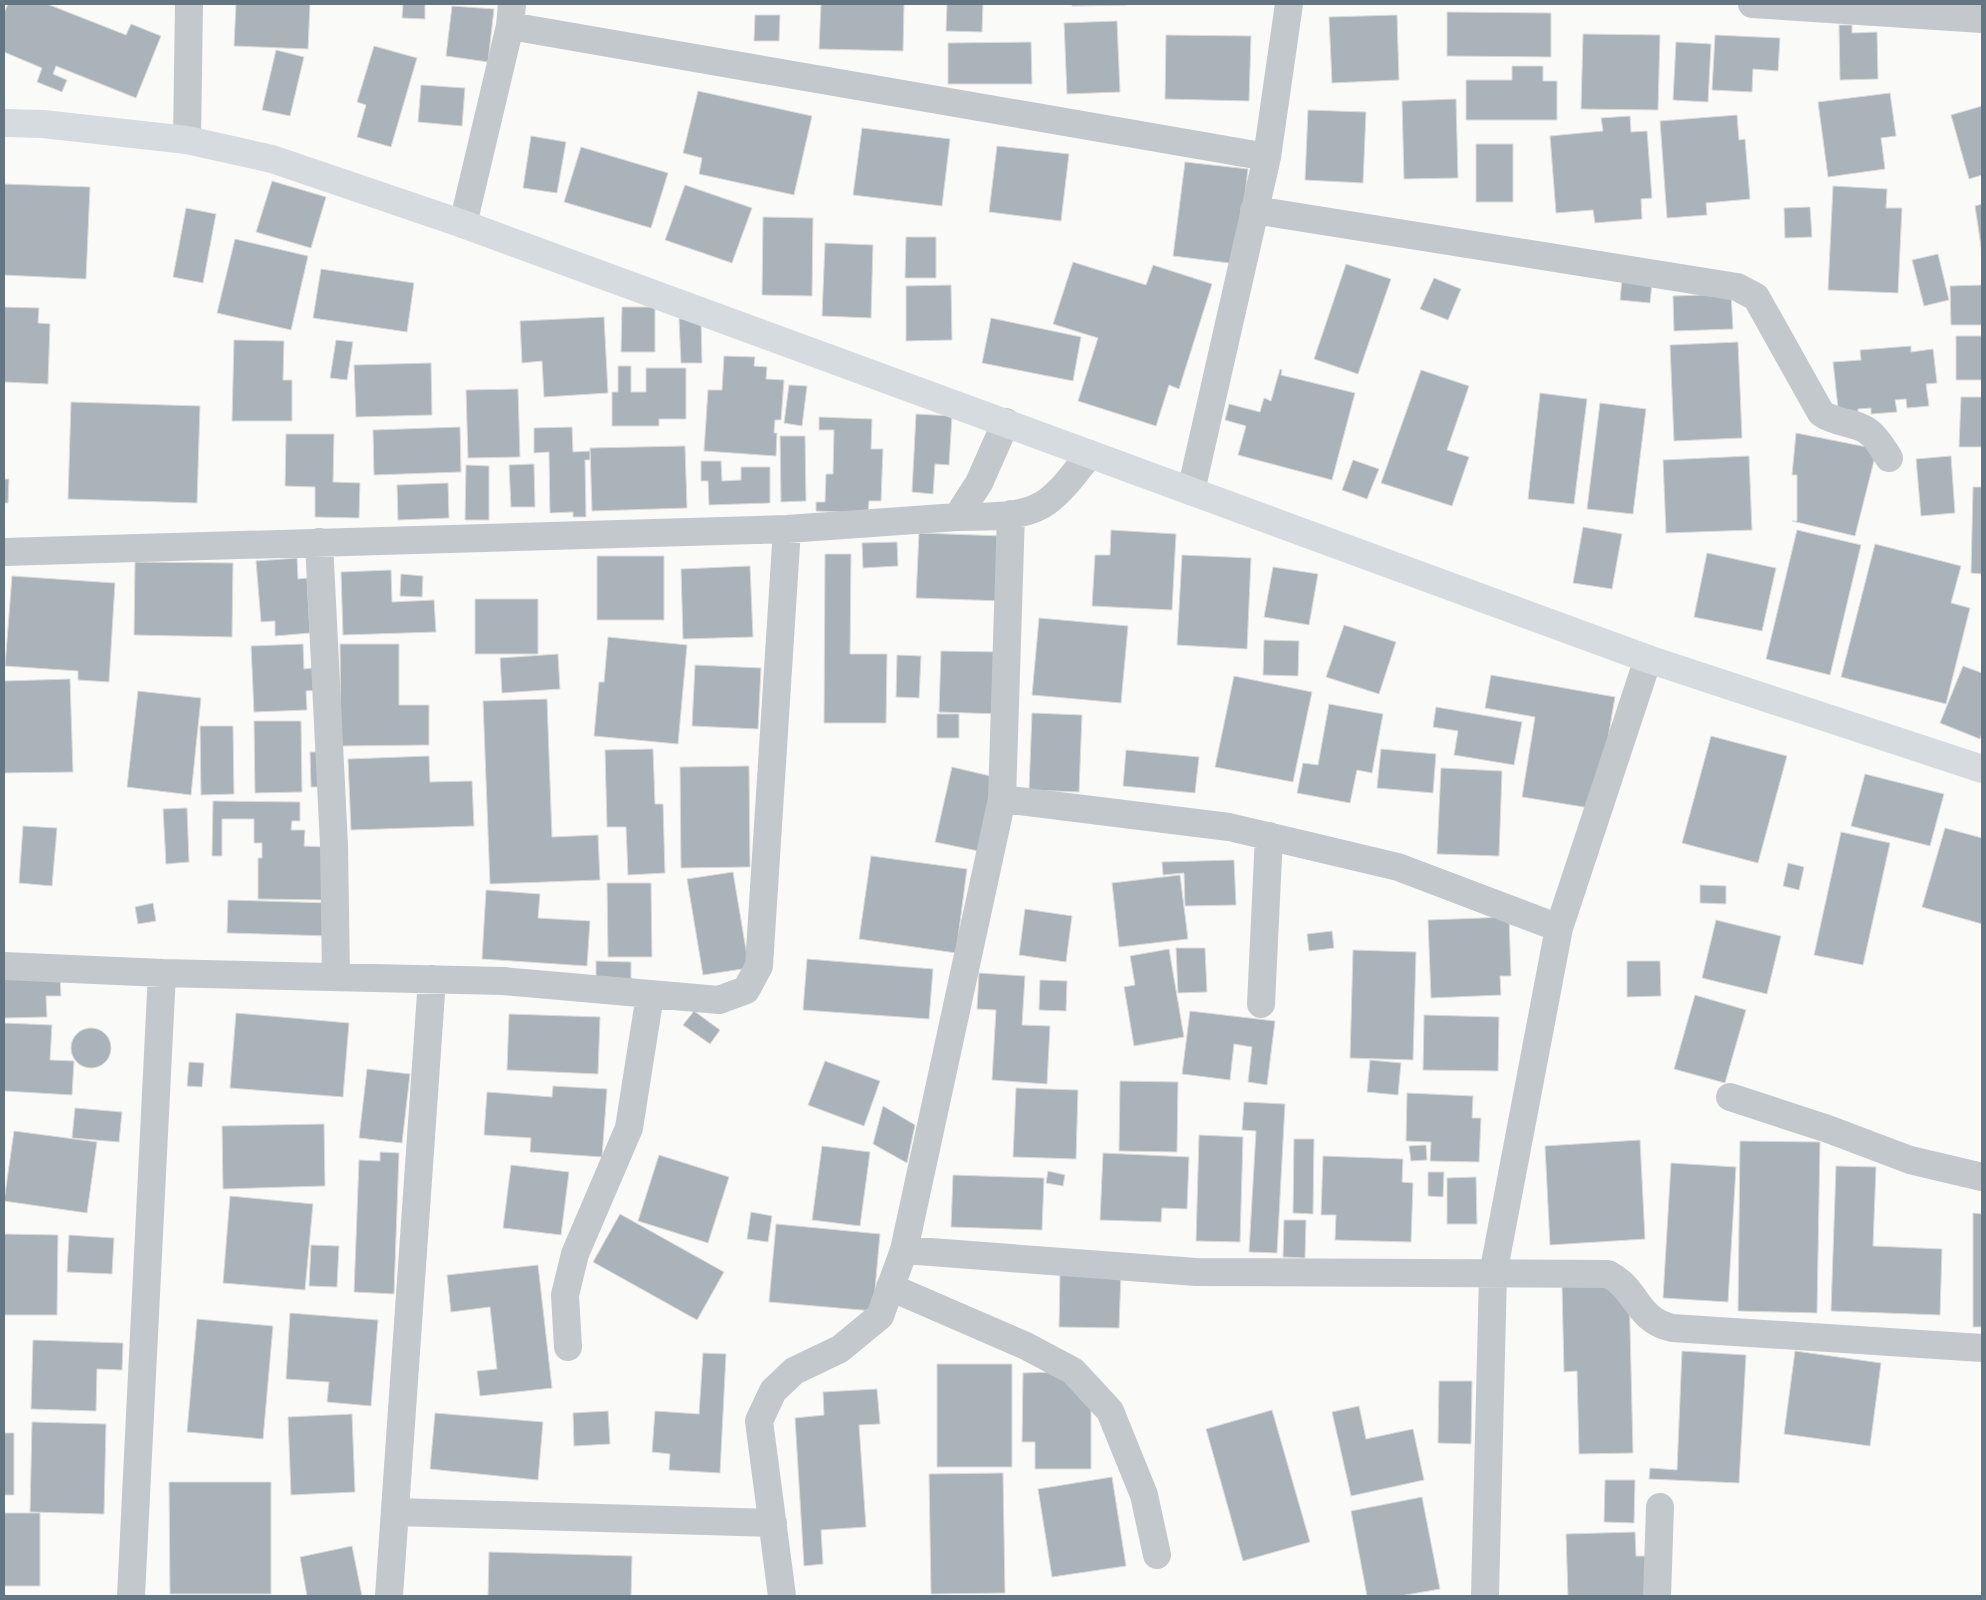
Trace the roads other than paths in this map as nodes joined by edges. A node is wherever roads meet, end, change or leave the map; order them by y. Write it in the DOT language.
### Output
graph roads {
  1 [pos="189,4"];
  2 [pos="1289,4"];
  3 [pos="1752,4"];
  4 [pos="511,15"];
  5 [pos="1982,19"];
  6 [pos="4,109"];
  7 [pos="4,124"];
  8 [pos="44,124"];
  9 [pos="187,140"];
  10 [pos="1267,157"];
  11 [pos="1254,210"];
  12 [pos="463,224"];
  13 [pos="1006,422"];
  14 [pos="1090,454"];
  15 [pos="1889,458"];
  16 [pos="1191,491"];
  17 [pos="1011,514"];
  18 [pos="957,517"];
  19 [pos="787,529"];
  20 [pos="319,542"];
  21 [pos="4,552"];
  22 [pos="1648,659"];
  23 [pos="1982,769"];
  24 [pos="1002,799"];
  25 [pos="1269,836"];
  26 [pos="1559,928"];
  27 [pos="4,966"];
  28 [pos="162,973"];
  29 [pos="336,977"];
  30 [pos="432,979"];
  31 [pos="650,995"];
  32 [pos="1261,1004"];
  33 [pos="1730,1097"];
  34 [pos="1982,1177"];
  35 [pos="904,1250"];
  36 [pos="1493,1274"];
  37 [pos="890,1287"];
  38 [pos="568,1347"];
  39 [pos="1982,1348"];
  40 [pos="1660,1507"];
  41 [pos="395,1512"];
  42 [pos="773,1523"];
  43 [pos="1157,1554"];
  44 [pos="131,1596"];
  45 [pos="390,1596"];
  46 [pos="782,1596"];
  47 [pos="1485,1596"];
  48 [pos="1658,1596"];
  1 -- 9 [label="street"];
  2 -- 10 [label="street"];
  3 -- 5 [label="street"];
  4 -- 10 [label="street"];
  4 -- 12 [label="street"];
  6 -- 8 [label="main road"];
  7 -- 8 [label="main road"];
  8 -- 9 [label="main road"];
  9 -- 12 [label="main road"];
  10 -- 11 [label="street"];
  11 -- 15 [label="street"];
  11 -- 16 [label="street"];
  12 -- 13 [label="main road"];
  13 -- 14 [label="main road"];
  13 -- 18 [label="street"];
  14 -- 16 [label="main road"];
  14 -- 17 [label="street"];
  16 -- 22 [label="main road"];
  17 -- 18 [label="street"];
  17 -- 24 [label="street"];
  18 -- 19 [label="street"];
  19 -- 20 [label="street"];
  19 -- 31 [label="street"];
  20 -- 21 [label="street"];
  20 -- 29 [label="street"];
  22 -- 23 [label="main road"];
  22 -- 26 [label="street"];
  24 -- 25 [label="street"];
  24 -- 35 [label="street"];
  25 -- 26 [label="street"];
  25 -- 32 [label="street"];
  26 -- 36 [label="street"];
  27 -- 28 [label="street"];
  28 -- 29 [label="street"];
  28 -- 44 [label="street"];
  29 -- 30 [label="street"];
  30 -- 31 [label="street"];
  30 -- 41 [label="street"];
  31 -- 38 [label="street"];
  33 -- 34 [label="street"];
  35 -- 36 [label="street"];
  35 -- 37 [label="street"];
  36 -- 39 [label="street"];
  36 -- 47 [label="street"];
  37 -- 42 [label="street"];
  37 -- 43 [label="street"];
  40 -- 48 [label="street"];
  41 -- 42 [label="street"];
  41 -- 45 [label="street"];
  42 -- 46 [label="street"];
}
